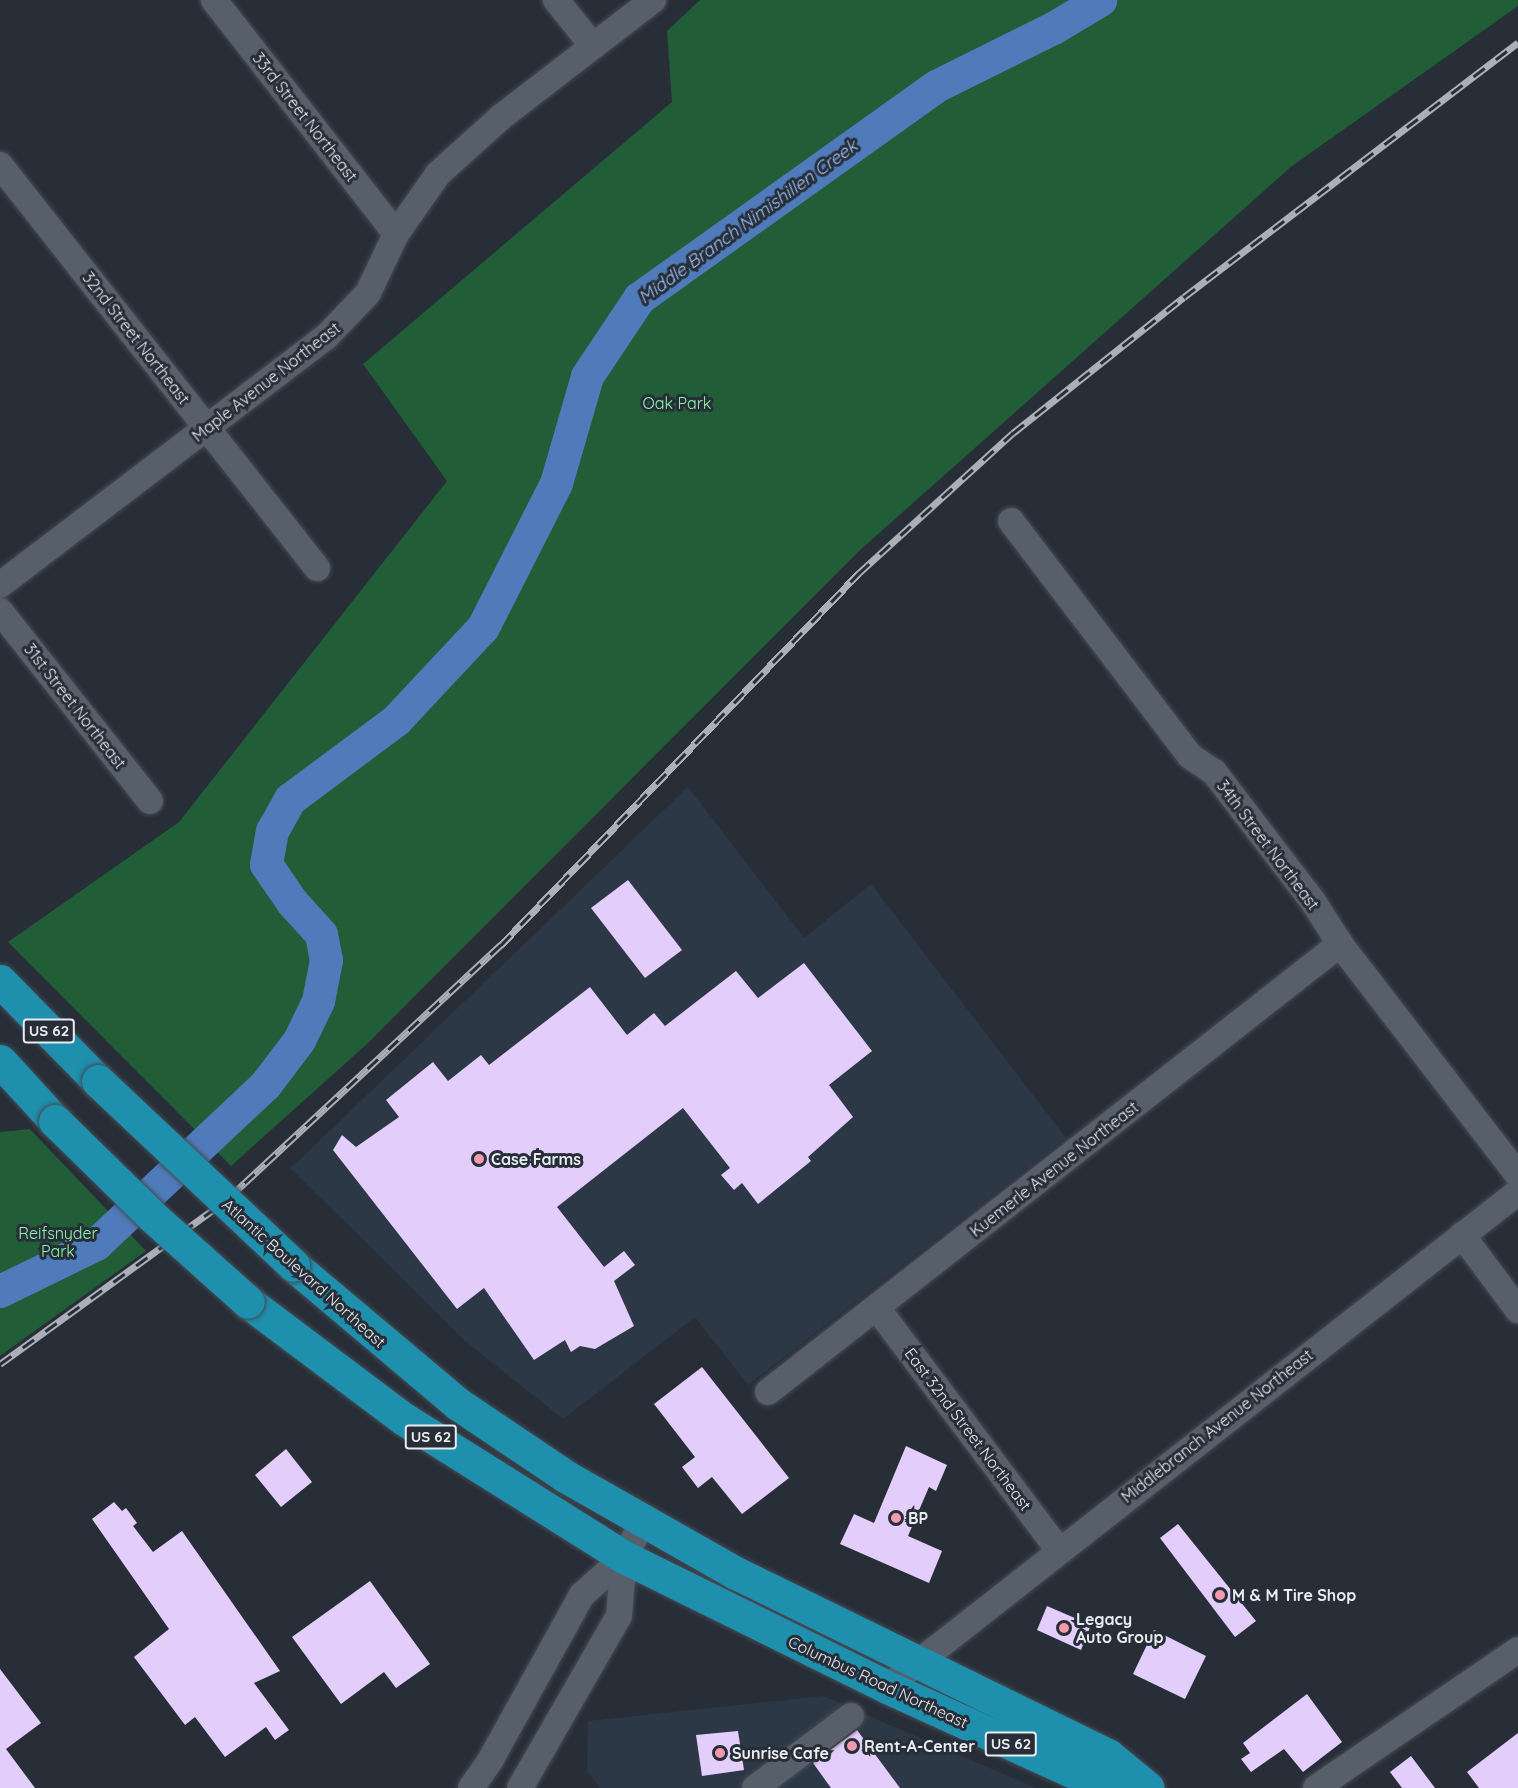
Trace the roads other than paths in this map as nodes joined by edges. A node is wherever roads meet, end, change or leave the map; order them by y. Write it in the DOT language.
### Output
graph roads {
  1 [pos="214,0"];
  2 [pos="556,0"];
  3 [pos="653,0"];
  4 [pos="593,46"];
  5 [pos="0,165"];
  6 [pos="396,234"];
  7 [pos="207,429"];
  8 [pos="1011,521"];
  9 [pos="317,568"];
  10 [pos="0,585"];
  11 [pos="0,611"];
  12 [pos="150,801"];
  13 [pos="1340,944"];
  14 [pos="0,981"];
  15 [pos="0,1060"];
  16 [pos="1518,1175"];
  17 [pos="1518,1192"];
  18 [pos="1462,1236"];
  19 [pos="877,1308"];
  20 [pos="1518,1310"];
  21 [pos="768,1392"];
  22 [pos="643,1523"];
  23 [pos="1059,1550"];
  24 [pos="624,1557"];
  25 [pos="1518,1650"];
  26 [pos="918,1663"];
  27 [pos="887,1687"];
  28 [pos="850,1716"];
  29 [pos="1143,1786"];
  30 [pos="471,1788"];
  31 [pos="520,1788"];
  32 [pos="755,1788"];
  33 [pos="1316,1788"];
  1 -- 6 [label="street, 33rd Street Northeast"];
  2 -- 4 [label="street"];
  3 -- 4 [label="street, Maple Avenue Northeast"];
  4 -- 6 [label="street, Maple Avenue Northeast"];
  5 -- 7 [label="street, 32nd Street Northeast"];
  6 -- 7 [label="street, Maple Avenue Northeast"];
  7 -- 9 [label="street, 32nd Street Northeast"];
  7 -- 10 [label="street, Maple Avenue Northeast"];
  8 -- 13 [label="street, 34th Street Northeast"];
  11 -- 12 [label="street, 31st Street Northeast"];
  13 -- 16 [label="street, 34th Street Northeast"];
  13 -- 19 [label="street, Kuemerle Avenue Northeast"];
  14 -- 22 [label="highway, Atlantic Boulevard Northeast / US 62, bridge"];
  15 -- 24 [label="highway, US 62, bridge"];
  17 -- 18 [label="street, Middlebranch Avenue Northeast"];
  18 -- 20 [label="street"];
  18 -- 23 [label="street, Middlebranch Avenue Northeast"];
  19 -- 21 [label="street, Kuemerle Avenue Northeast"];
  19 -- 23 [label="street, East 32nd Street Northeast"];
  22 -- 24 [label="street"];
  22 -- 26 [label="highway, Columbus Road Northeast / US 62"];
  23 -- 26 [label="street, Middlebranch Avenue Northeast"];
  24 -- 27 [label="highway, Columbus Road Northeast / US 62"];
  24 -- 30 [label="street"];
  24 -- 31 [label="street"];
  25 -- 33 [label="street"];
  26 -- 27 [label="street, Middlebranch Avenue Northeast"];
  26 -- 29 [label="highway, Columbus Road Northeast / US 62"];
  27 -- 29 [label="highway, Columbus Road Northeast / US 62"];
  28 -- 32 [label="street"];
}
